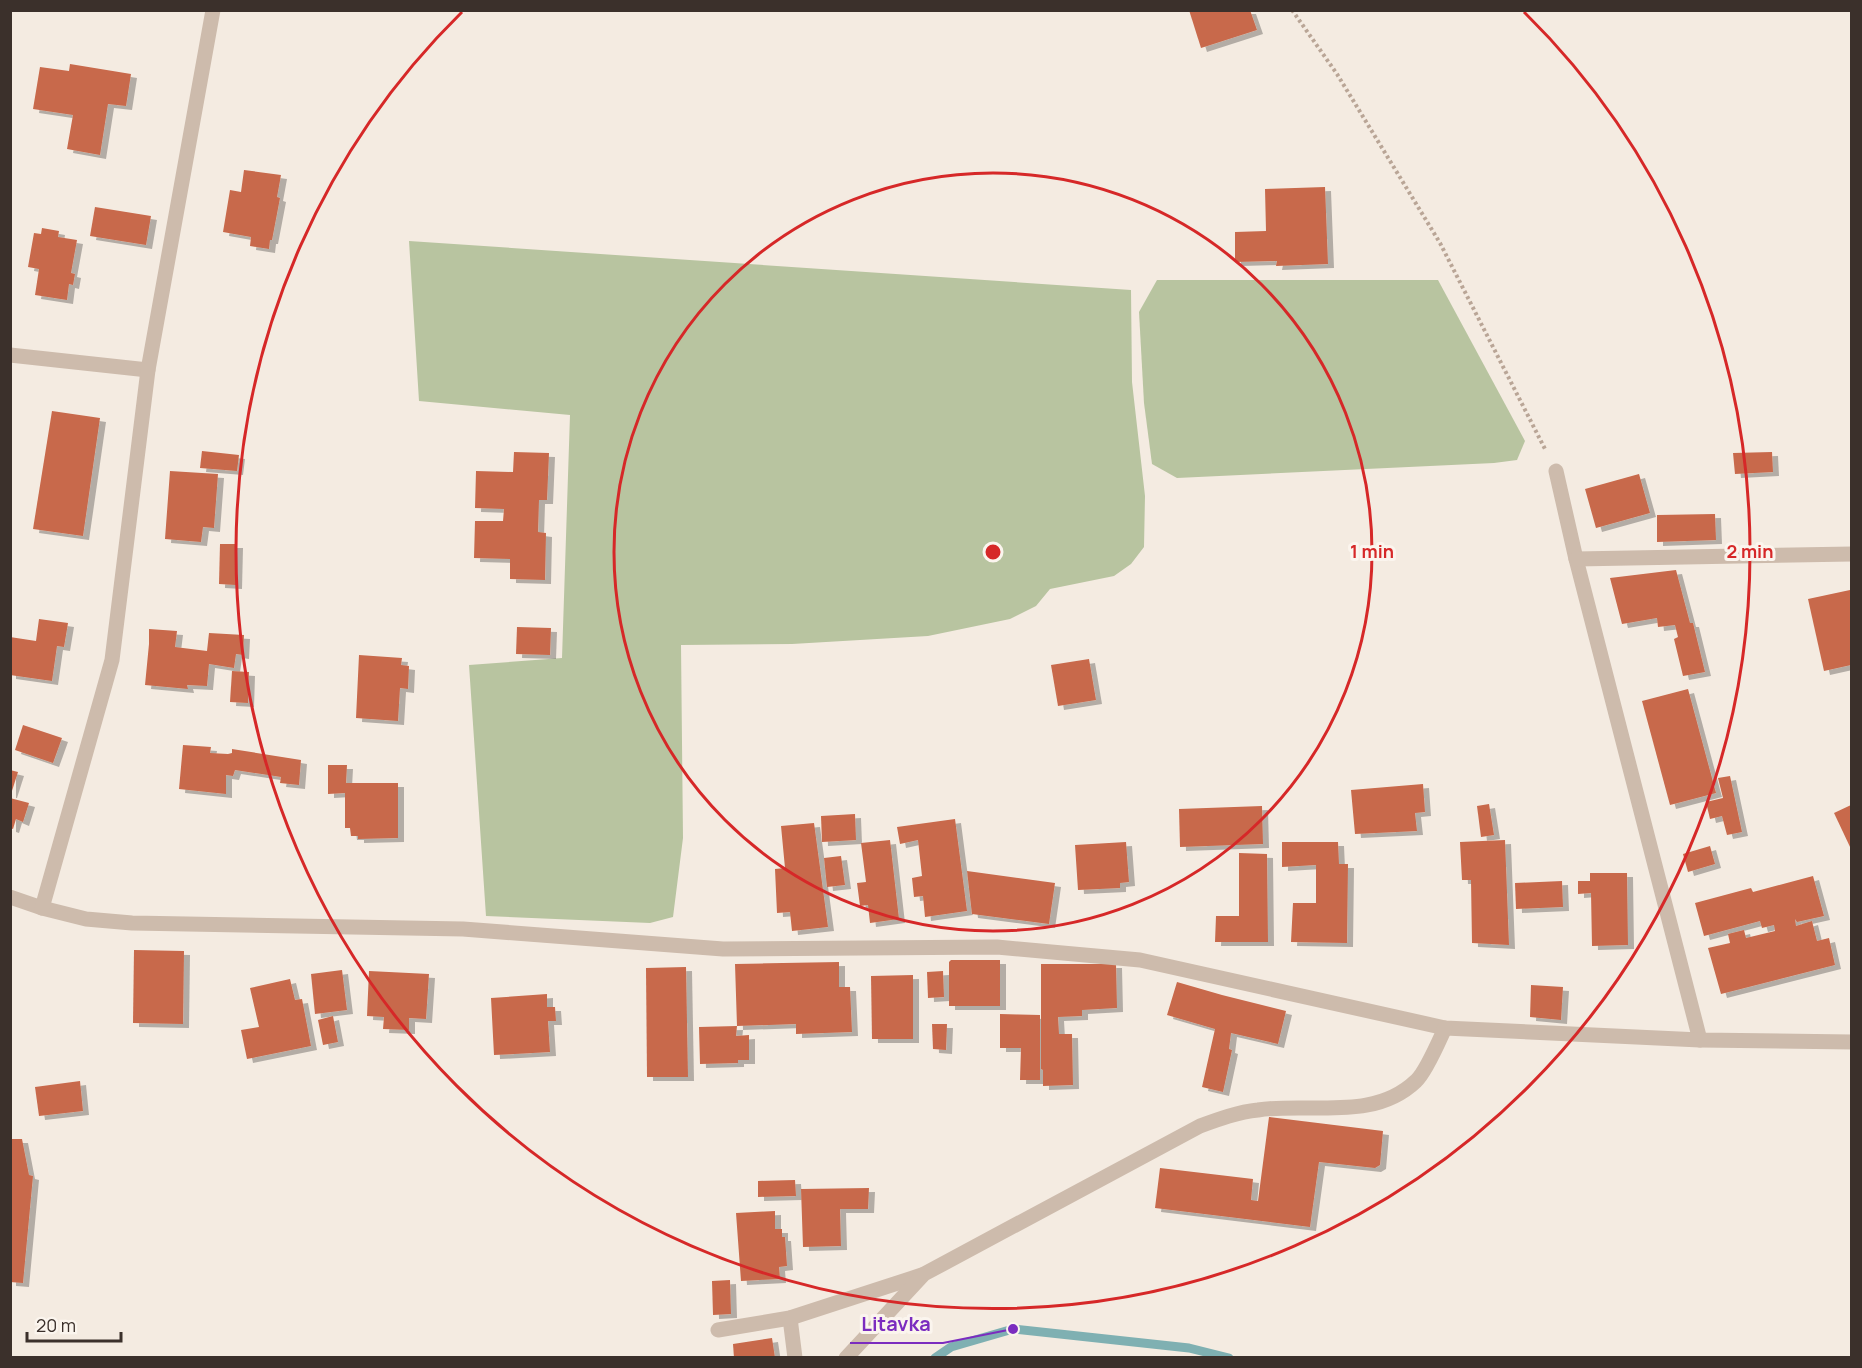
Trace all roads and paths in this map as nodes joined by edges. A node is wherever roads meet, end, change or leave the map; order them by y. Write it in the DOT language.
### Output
graph roads {
  1 [pos="213,10"];
  2 [pos="1292,10"];
  3 [pos="10,355"];
  4 [pos="148,370"];
  5 [pos="1556,471"];
  6 [pos="1851,554"];
  7 [pos="1576,559"];
  8 [pos="10,897"];
  9 [pos="42,908"];
  10 [pos="1446,1028"];
  11 [pos="1700,1040"];
  12 [pos="1851,1042"];
  13 [pos="924,1274"];
  14 [pos="790,1318"];
  15 [pos="718,1329"];
  16 [pos="795,1358"];
  17 [pos="846,1358"];
  1 -- 4 [label="street"];
  2 -- 5 [label="path"];
  3 -- 4 [label="street"];
  4 -- 9 [label="street"];
  5 -- 7 [label="street"];
  6 -- 7 [label="street"];
  7 -- 11 [label="street"];
  8 -- 9 [label="street"];
  9 -- 10 [label="street"];
  10 -- 11 [label="street"];
  10 -- 13 [label="street"];
  11 -- 12 [label="street"];
  13 -- 14 [label="street"];
  13 -- 17 [label="street"];
  14 -- 15 [label="street"];
  14 -- 16 [label="street"];
}
